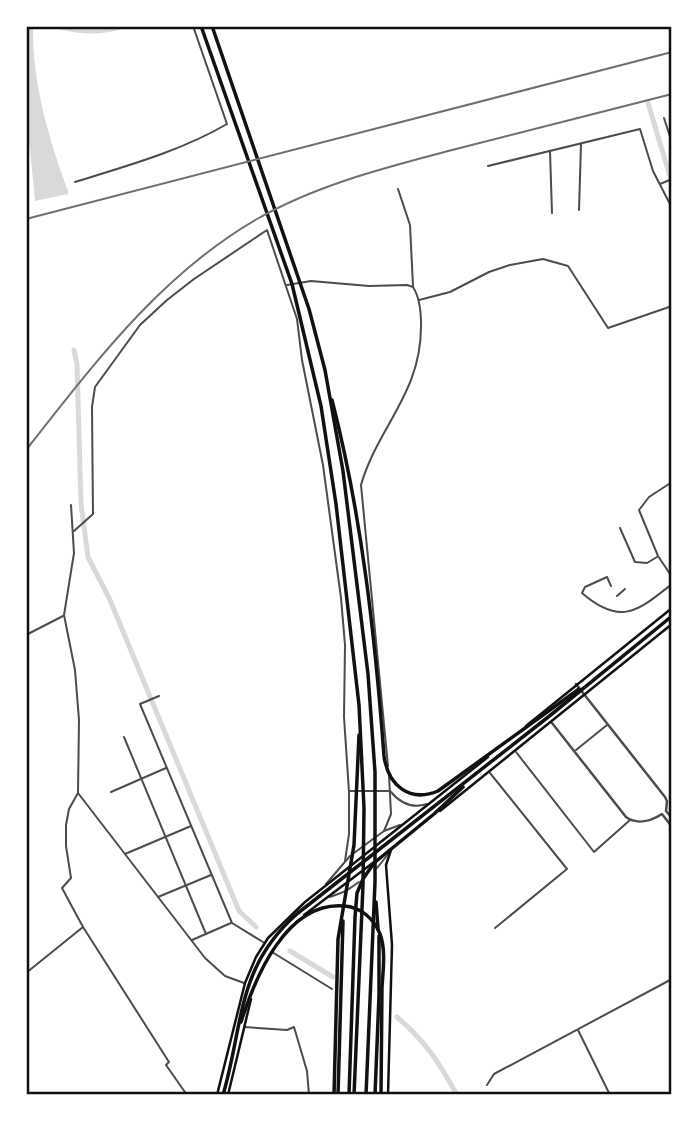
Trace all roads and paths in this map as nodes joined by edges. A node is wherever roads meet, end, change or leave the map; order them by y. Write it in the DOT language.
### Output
graph roads {
  1 [pos="193,26"];
  2 [pos="201,26"];
  3 [pos="212,26"];
  4 [pos="664,118"];
  5 [pos="581,143"];
  6 [pos="672,143"];
  7 [pos="550,150"];
  8 [pos="488,166"];
  9 [pos="672,179"];
  10 [pos="75,181"];
  11 [pos="659,184"];
  12 [pos="398,189"];
  13 [pos="672,208"];
  14 [pos="579,210"];
  15 [pos="552,212"];
  16 [pos="287,285"];
  17 [pos="413,287"];
  18 [pos="419,300"];
  19 [pos="672,306"];
  20 [pos="325,370"];
  21 [pos="672,482"];
  22 [pos="71,505"];
  23 [pos="620,528"];
  24 [pos="74,531"];
  25 [pos="658,556"];
  26 [pos="672,577"];
  27 [pos="672,584"];
  28 [pos="611,586"];
  29 [pos="625,589"];
  30 [pos="617,596"];
  31 [pos="672,608"];
  32 [pos="64,615"];
  33 [pos="672,616"];
  34 [pos="672,624"];
  35 [pos="26,635"];
  36 [pos="590,673"];
  37 [pos="595,678"];
  38 [pos="576,684"];
  39 [pos="599,684"];
  40 [pos="159,696"];
  41 [pos="585,696"];
  42 [pos="359,705"];
  43 [pos="552,723"];
  44 [pos="608,724"];
  45 [pos="124,737"];
  46 [pos="516,751"];
  47 [pos="574,751"];
  48 [pos="167,767"];
  49 [pos="489,772"];
  50 [pos="474,775"];
  51 [pos="141,779"];
  52 [pos="349,791"];
  53 [pos="390,791"];
  54 [pos="111,792"];
  55 [pos="78,793"];
  56 [pos="672,797"];
  57 [pos="435,800"];
  58 [pos="667,801"];
  59 [pos="666,811"];
  60 [pos="662,814"];
  61 [pos="672,818"];
  62 [pos="630,821"];
  63 [pos="408,822"];
  64 [pos="192,826"];
  65 [pos="672,827"];
  66 [pos="384,831"];
  67 [pos="164,837"];
  68 [pos="391,848"];
  69 [pos="124,854"];
  70 [pos="345,861"];
  71 [pos="212,875"];
  72 [pos="375,882"];
  73 [pos="185,886"];
  74 [pos="323,888"];
  75 [pos="158,898"];
  76 [pos="326,898"];
  77 [pos="232,923"];
  78 [pos="83,928"];
  79 [pos="495,928"];
  80 [pos="206,934"];
  81 [pos="191,940"];
  82 [pos="264,943"];
  83 [pos="271,951"];
  84 [pos="26,973"];
  85 [pos="672,979"];
  86 [pos="244,983"];
  87 [pos="332,989"];
  88 [pos="253,990"];
  89 [pos="243,1027"];
  90 [pos="578,1030"];
  91 [pos="234,1043"];
  92 [pos="487,1085"];
  93 [pos="187,1095"];
  94 [pos="217,1095"];
  95 [pos="223,1095"];
  96 [pos="228,1095"];
  97 [pos="309,1095"];
  98 [pos="336,1095"];
  99 [pos="349,1095"];
  100 [pos="355,1095"];
  101 [pos="366,1095"];
  102 [pos="375,1095"];
  103 [pos="381,1095"];
  104 [pos="388,1095"];
  105 [pos="610,1095"];
  1 -- 10 [label="street"];
  2 -- 42 [label="highway"];
  3 -- 20 [label="highway"];
  4 -- 6 [label="street"];
  5 -- 7 [label="street"];
  5 -- 11 [label="street"];
  5 -- 14 [label="street"];
  7 -- 8 [label="street"];
  7 -- 15 [label="street"];
  9 -- 11 [label="street"];
  11 -- 13 [label="street"];
  12 -- 17 [label="street"];
  16 -- 17 [label="street"];
  16 -- 24 [label="street"];
  16 -- 52 [label="street"];
  17 -- 18 [label="street"];
  18 -- 19 [label="street"];
  18 -- 53 [label="street"];
  20 -- 37 [label="highway"];
  20 -- 72 [label="highway"];
  21 -- 25 [label="street"];
  22 -- 24 [label="street"];
  23 -- 25 [label="street"];
  24 -- 32 [label="street"];
  25 -- 26 [label="street"];
  27 -- 28 [label="street"];
  29 -- 30 [label="street"];
  31 -- 36 [label="main road"];
  32 -- 35 [label="street"];
  32 -- 55 [label="street"];
  33 -- 37 [label="highway"];
  34 -- 39 [label="main road"];
  36 -- 38 [label="main road"];
  36 -- 39 [label="street"];
  37 -- 50 [label="highway"];
  38 -- 41 [label="street"];
  38 -- 57 [label="main road"];
  39 -- 41 [label="main road"];
  40 -- 48 [label="street"];
  41 -- 43 [label="main road"];
  41 -- 44 [label="street"];
  42 -- 98 [label="highway"];
  42 -- 100 [label="highway"];
  43 -- 46 [label="main road"];
  43 -- 47 [label="street"];
  44 -- 47 [label="street"];
  44 -- 58 [label="street"];
  45 -- 51 [label="street"];
  46 -- 49 [label="main road"];
  46 -- 62 [label="street"];
  47 -- 62 [label="street"];
  48 -- 51 [label="street"];
  48 -- 64 [label="street"];
  49 -- 68 [label="main road"];
  49 -- 79 [label="street"];
  50 -- 91 [label="highway"];
  50 -- 99 [label="highway"];
  51 -- 54 [label="street"];
  51 -- 67 [label="street"];
  52 -- 53 [label="street"];
  52 -- 70 [label="street"];
  53 -- 57 [label="street"];
  53 -- 66 [label="street"];
  55 -- 69 [label="street"];
  55 -- 78 [label="street"];
  56 -- 58 [label="street"];
  57 -- 63 [label="main road"];
  58 -- 59 [label="street"];
  59 -- 60 [label="street"];
  59 -- 61 [label="street"];
  60 -- 62 [label="street"];
  60 -- 65 [label="street"];
  63 -- 66 [label="street"];
  63 -- 74 [label="main road"];
  64 -- 67 [label="street"];
  64 -- 71 [label="street"];
  66 -- 70 [label="street"];
  67 -- 69 [label="street"];
  67 -- 73 [label="street"];
  68 -- 76 [label="main road"];
  68 -- 76 [label="street"];
  68 -- 104 [label="main road"];
  69 -- 75 [label="street"];
  70 -- 74 [label="street"];
  71 -- 73 [label="street"];
  71 -- 77 [label="street"];
  72 -- 101 [label="highway"];
  72 -- 102 [label="highway"];
  73 -- 75 [label="street"];
  73 -- 80 [label="street"];
  74 -- 82 [label="main road"];
  75 -- 81 [label="street"];
  76 -- 83 [label="main road"];
  77 -- 80 [label="street"];
  77 -- 82 [label="street"];
  78 -- 84 [label="street"];
  78 -- 93 [label="street"];
  80 -- 81 [label="street"];
  81 -- 86 [label="street"];
  82 -- 86 [label="main road"];
  83 -- 87 [label="street"];
  83 -- 88 [label="main road"];
  85 -- 90 [label="street"];
  86 -- 88 [label="street"];
  86 -- 94 [label="main road"];
  88 -- 89 [label="main road"];
  89 -- 96 [label="main road"];
  89 -- 97 [label="street"];
  90 -- 92 [label="street"];
  90 -- 105 [label="street"];
  91 -- 95 [label="highway"];
  91 -- 103 [label="highway"];
}
